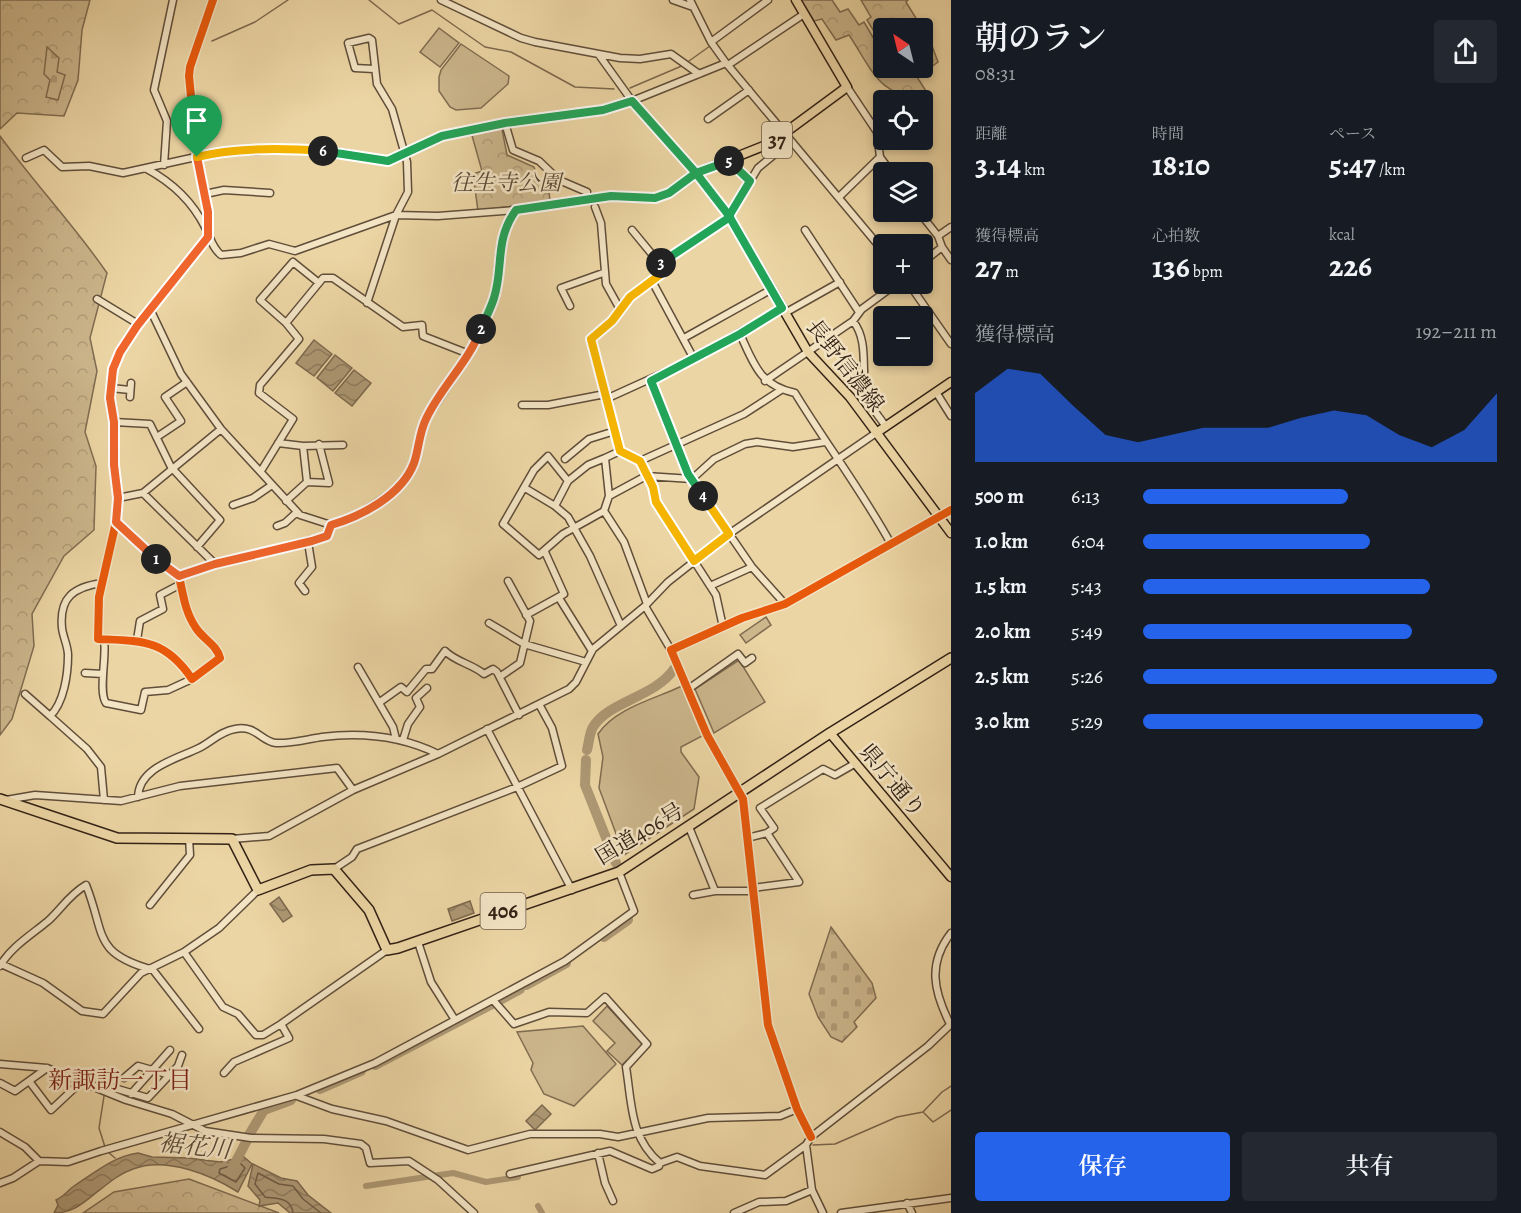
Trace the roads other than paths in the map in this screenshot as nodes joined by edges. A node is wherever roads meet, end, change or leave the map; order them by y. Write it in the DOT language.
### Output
graph roads {
  1 [pos="173,0"];
  2 [pos="213,0"];
  3 [pos="441,0"];
  4 [pos="674,0"];
  5 [pos="690,0"];
  6 [pos="768,0"];
  7 [pos="796,0"];
  8 [pos="693,7"];
  9 [pos="804,14"];
  10 [pos="711,42"];
  11 [pos="599,55"];
  12 [pos="727,64"];
  13 [pos="374,69"];
  14 [pos="699,74"];
  15 [pos="847,87"];
  16 [pos="748,90"];
  17 [pos="632,101"];
  18 [pos="708,119"];
  19 [pos="505,123"];
  20 [pos="788,138"];
  21 [pos="403,156"];
  22 [pos="197,157"];
  23 [pos="880,157"];
  24 [pos="26,158"];
  25 [pos="728,159"];
  26 [pos="884,162"];
  27 [pos="164,165"];
  28 [pos="147,169"];
  29 [pos="696,173"];
  30 [pos="750,181"];
  31 [pos="587,192"];
  32 [pos="270,193"];
  33 [pos="206,194"];
  34 [pos="839,197"];
  35 [pos="595,207"];
  36 [pos="516,210"];
  37 [pos="396,215"];
  38 [pos="730,217"];
  39 [pos="928,222"];
  40 [pos="951,227"];
  41 [pos="632,230"];
  42 [pos="805,230"];
  43 [pos="938,236"];
  44 [pos="208,237"];
  45 [pos="873,239"];
  46 [pos="942,247"];
  47 [pos="933,254"];
  48 [pos="951,260"];
  49 [pos="660,264"];
  50 [pos="603,273"];
  51 [pos="652,281"];
  52 [pos="840,282"];
  53 [pos="319,283"];
  54 [pos="772,289"];
  55 [pos="883,294"];
  56 [pos="916,294"];
  57 [pos="97,299"];
  58 [pos="367,303"];
  59 [pos="570,306"];
  60 [pos="150,309"];
  61 [pos="784,310"];
  62 [pos="621,311"];
  63 [pos="859,312"];
  64 [pos="853,321"];
  65 [pos="286,322"];
  66 [pos="138,324"];
  67 [pos="951,330"];
  68 [pos="740,334"];
  69 [pos="945,334"];
  70 [pos="684,338"];
  71 [pos="951,344"];
  72 [pos="808,352"];
  73 [pos="469,354"];
  74 [pos="694,358"];
  75 [pos="651,381"];
  76 [pos="765,381"];
  77 [pos="188,382"];
  78 [pos="951,382"];
  79 [pos="111,388"];
  80 [pos="781,390"];
  81 [pos="936,392"];
  82 [pos="130,397"];
  83 [pos="606,397"];
  84 [pos="522,405"];
  85 [pos="951,416"];
  86 [pos="114,422"];
  87 [pos="886,427"];
  88 [pos="221,429"];
  89 [pos="615,431"];
  90 [pos="876,434"];
  91 [pos="157,437"];
  92 [pos="825,441"];
  93 [pos="278,443"];
  94 [pos="319,444"];
  95 [pos="343,445"];
  96 [pos="303,446"];
  97 [pos="676,446"];
  98 [pos="620,451"];
  99 [pos="838,457"];
  100 [pos="605,458"];
  101 [pos="565,459"];
  102 [pos="640,461"];
  103 [pos="171,467"];
  104 [pos="261,471"];
  105 [pos="646,476"];
  106 [pos="692,479"];
  107 [pos="307,482"];
  108 [pos="568,482"];
  109 [pos="272,485"];
  110 [pos="525,488"];
  111 [pos="143,493"];
  112 [pos="609,496"];
  113 [pos="118,498"];
  114 [pos="286,501"];
  115 [pos="233,505"];
  116 [pos="555,506"];
  117 [pos="951,510"];
  118 [pos="604,511"];
  119 [pos="297,512"];
  120 [pos="941,516"];
  121 [pos="116,522"];
  122 [pos="331,525"];
  123 [pos="277,526"];
  124 [pos="575,527"];
  125 [pos="951,533"];
  126 [pos="729,534"];
  127 [pos="308,542"];
  128 [pos="891,544"];
  129 [pos="197,547"];
  130 [pos="544,552"];
  131 [pos="694,561"];
  132 [pos="215,564"];
  133 [pos="752,567"];
  134 [pos="179,576"];
  135 [pos="508,581"];
  136 [pos="102,583"];
  137 [pos="181,584"];
  138 [pos="710,586"];
  139 [pos="305,591"];
  140 [pos="559,598"];
  141 [pos="785,604"];
  142 [pos="646,605"];
  143 [pos="526,615"];
  144 [pos="489,623"];
  145 [pos="621,626"];
  146 [pos="723,627"];
  147 [pos="101,639"];
  148 [pos="137,640"];
  149 [pos="524,644"];
  150 [pos="671,650"];
  151 [pos="592,651"];
  152 [pos="752,658"];
  153 [pos="951,658"];
  154 [pos="585,662"];
  155 [pos="358,667"];
  156 [pos="85,673"];
  157 [pos="102,674"];
  158 [pos="501,676"];
  159 [pos="192,679"];
  160 [pos="427,688"];
  161 [pos="687,690"];
  162 [pos="25,694"];
  163 [pos="380,702"];
  164 [pos="540,706"];
  165 [pos="519,715"];
  166 [pos="50,716"];
  167 [pos="487,729"];
  168 [pos="830,733"];
  169 [pos="399,739"];
  170 [pos="438,754"];
  171 [pos="856,763"];
  172 [pos="517,787"];
  173 [pos="353,790"];
  174 [pos="739,794"];
  175 [pos="138,797"];
  176 [pos="3,800"];
  177 [pos="104,800"];
  178 [pos="689,827"];
  179 [pos="767,833"];
  180 [pos="189,838"];
  181 [pos="747,838"];
  182 [pos="232,840"];
  183 [pos="334,870"];
  184 [pos="619,872"];
  185 [pos="951,877"];
  186 [pos="753,889"];
  187 [pos="258,890"];
  188 [pos="572,890"];
  189 [pos="716,891"];
  190 [pos="693,895"];
  191 [pos="150,905"];
  192 [pos="951,933"];
  193 [pos="418,942"];
  194 [pos="387,950"];
  195 [pos="184,952"];
  196 [pos="1,966"];
  197 [pos="151,969"];
  198 [pos="493,1000"];
  199 [pos="455,1020"];
  200 [pos="281,1024"];
  201 [pos="951,1024"];
  202 [pos="199,1029"];
  203 [pos="170,1050"];
  204 [pos="182,1055"];
  205 [pos="0,1064"];
  206 [pos="48,1068"];
  207 [pos="154,1069"];
  208 [pos="224,1073"];
  209 [pos="170,1075"];
  210 [pos="124,1078"];
  211 [pos="83,1080"];
  212 [pos="29,1081"];
  213 [pos="0,1083"];
  214 [pos="96,1086"];
  215 [pos="131,1094"];
  216 [pos="297,1095"];
  217 [pos="797,1109"];
  218 [pos="194,1124"];
  219 [pos="0,1132"];
  220 [pos="637,1135"];
  221 [pos="811,1137"];
  222 [pos="806,1144"];
  223 [pos="598,1153"];
  224 [pos="39,1161"];
  225 [pos="660,1163"];
  226 [pos="510,1174"];
  227 [pos="0,1183"];
  228 [pos="812,1190"];
  229 [pos="951,1198"];
  230 [pos="613,1201"];
  231 [pos="908,1203"];
  232 [pos="474,1213"];
  233 [pos="734,1213"];
  234 [pos="823,1213"];
  235 [pos="841,1213"];
  236 [pos="912,1213"];
  1 -- 27 [label="street"];
  2 -- 22 [label="street"];
  3 -- 11 [label="street"];
  4 -- 8 [label="street"];
  5 -- 8 [label="street"];
  6 -- 10 [label="street"];
  7 -- 9 [label="main road"];
  8 -- 10 [label="street"];
  9 -- 12 [label="street"];
  9 -- 15 [label="main road"];
  10 -- 12 [label="street"];
  11 -- 14 [label="street"];
  11 -- 17 [label="street"];
  12 -- 14 [label="street"];
  12 -- 16 [label="street"];
  13 -- 13 [label="street"];
  13 -- 21 [label="street"];
  14 -- 17 [label="street"];
  15 -- 20 [label="main road, 37"];
  15 -- 23 [label="street"];
  16 -- 18 [label="street"];
  16 -- 20 [label="street"];
  17 -- 19 [label="street"];
  17 -- 29 [label="street"];
  19 -- 21 [label="street"];
  19 -- 31 [label="street"];
  20 -- 25 [label="main road, 37"];
  20 -- 30 [label="street"];
  20 -- 34 [label="street"];
  21 -- 22 [label="street"];
  21 -- 37 [label="street"];
  22 -- 27 [label="street"];
  22 -- 33 [label="street"];
  23 -- 26 [label="street"];
  23 -- 34 [label="street"];
  24 -- 28 [label="street"];
  25 -- 29 [label="main road, 37"];
  25 -- 30 [label="street"];
  27 -- 28 [label="street"];
  28 -- 44 [label="street"];
  29 -- 36 [label="street"];
  29 -- 38 [label="main road, 長野信濃線"];
  30 -- 38 [label="street"];
  32 -- 33 [label="street"];
  33 -- 44 [label="street"];
  34 -- 45 [label="street"];
  35 -- 50 [label="street"];
  36 -- 37 [label="street"];
  36 -- 73 [label="street"];
  37 -- 44 [label="street"];
  37 -- 58 [label="street"];
  38 -- 49 [label="street"];
  38 -- 54 [label="main road, 長野信濃線"];
  39 -- 43 [label="street"];
  40 -- 43 [label="street"];
  41 -- 49 [label="street"];
  42 -- 52 [label="street"];
  43 -- 46 [label="street"];
  44 -- 60 [label="street"];
  46 -- 47 [label="street"];
  46 -- 48 [label="street"];
  49 -- 51 [label="street"];
  50 -- 59 [label="street"];
  50 -- 62 [label="street"];
  51 -- 62 [label="street"];
  51 -- 70 [label="street"];
  52 -- 61 [label="street"];
  52 -- 63 [label="street"];
  53 -- 58 [label="street"];
  53 -- 65 [label="street"];
  53 -- 65 [label="street"];
  54 -- 61 [label="main road, 長野信濃線"];
  54 -- 70 [label="street"];
  55 -- 63 [label="street"];
  56 -- 69 [label="street"];
  57 -- 66 [label="street"];
  58 -- 73 [label="street"];
  60 -- 66 [label="street"];
  60 -- 77 [label="street"];
  61 -- 68 [label="street"];
  61 -- 72 [label="main road, 長野信濃線"];
  62 -- 83 [label="street"];
  63 -- 64 [label="street"];
  64 -- 72 [label="street"];
  64 -- 87 [label="street"];
  65 -- 93 [label="street"];
  66 -- 79 [label="street"];
  67 -- 69 [label="street"];
  68 -- 74 [label="street"];
  68 -- 76 [label="street"];
  69 -- 71 [label="street"];
  70 -- 74 [label="street"];
  72 -- 76 [label="street"];
  72 -- 90 [label="main road, 長野信濃線"];
  73 -- 122 [label="street"];
  74 -- 75 [label="street"];
  75 -- 83 [label="street"];
  75 -- 97 [label="street"];
  76 -- 80 [label="street"];
  77 -- 88 [label="street"];
  77 -- 91 [label="street"];
  78 -- 81 [label="main road"];
  79 -- 82 [label="street"];
  79 -- 86 [label="street"];
  80 -- 92 [label="street"];
  80 -- 97 [label="street"];
  81 -- 85 [label="street"];
  81 -- 87 [label="main road"];
  83 -- 84 [label="street"];
  83 -- 89 [label="street"];
  86 -- 91 [label="street"];
  86 -- 113 [label="street"];
  87 -- 90 [label="main road"];
  88 -- 103 [label="street"];
  88 -- 104 [label="street"];
  89 -- 98 [label="street"];
  89 -- 101 [label="street"];
  90 -- 99 [label="street"];
  90 -- 120 [label="main road, 長野信濃線"];
  91 -- 103 [label="street"];
  92 -- 99 [label="street"];
  92 -- 106 [label="street"];
  93 -- 96 [label="street"];
  93 -- 104 [label="street"];
  94 -- 95 [label="street"];
  94 -- 96 [label="street"];
  94 -- 107 [label="street"];
  96 -- 107 [label="street"];
  97 -- 102 [label="street"];
  97 -- 106 [label="street"];
  98 -- 100 [label="street"];
  98 -- 102 [label="street"];
  99 -- 126 [label="street"];
  99 -- 128 [label="street"];
  100 -- 108 [label="street"];
  100 -- 112 [label="street"];
  102 -- 105 [label="street"];
  103 -- 111 [label="street"];
  103 -- 129 [label="street"];
  104 -- 109 [label="street"];
  105 -- 106 [label="street"];
  105 -- 112 [label="street"];
  105 -- 131 [label="street"];
  106 -- 126 [label="street"];
  107 -- 114 [label="street"];
  108 -- 110 [label="street"];
  108 -- 116 [label="street"];
  109 -- 114 [label="street"];
  109 -- 115 [label="street"];
  110 -- 116 [label="street"];
  110 -- 130 [label="street"];
  111 -- 113 [label="street"];
  111 -- 129 [label="street"];
  112 -- 118 [label="street"];
  113 -- 121 [label="street"];
  114 -- 119 [label="street"];
  116 -- 124 [label="street"];
  117 -- 120 [label="street"];
  118 -- 124 [label="street"];
  118 -- 142 [label="street"];
  119 -- 122 [label="street"];
  119 -- 123 [label="street"];
  120 -- 125 [label="main road, 長野信濃線"];
  120 -- 128 [label="street"];
  121 -- 134 [label="street"];
  121 -- 136 [label="street"];
  122 -- 127 [label="street"];
  124 -- 130 [label="street"];
  124 -- 145 [label="street"];
  126 -- 131 [label="street"];
  126 -- 133 [label="street"];
  127 -- 132 [label="street"];
  127 -- 139 [label="street"];
  128 -- 141 [label="street"];
  129 -- 132 [label="street"];
  130 -- 140 [label="street"];
  131 -- 138 [label="street"];
  131 -- 142 [label="street"];
  132 -- 134 [label="street"];
  133 -- 138 [label="street"];
  133 -- 141 [label="street"];
  134 -- 137 [label="street"];
  135 -- 143 [label="street"];
  136 -- 147 [label="street"];
  136 -- 166 [label="street"];
  137 -- 148 [label="street"];
  137 -- 159 [label="street"];
  138 -- 146 [label="street"];
  140 -- 143 [label="street"];
  140 -- 151 [label="street"];
  141 -- 146 [label="street"];
  142 -- 145 [label="street"];
  142 -- 150 [label="street"];
  143 -- 149 [label="street"];
  144 -- 149 [label="street"];
  145 -- 151 [label="street"];
  146 -- 150 [label="street"];
  147 -- 148 [label="street"];
  147 -- 157 [label="street"];
  148 -- 159 [label="street"];
  149 -- 154 [label="street"];
  149 -- 158 [label="street"];
  150 -- 161 [label="street"];
  151 -- 154 [label="street"];
  152 -- 161 [label="street"];
  153 -- 168 [label="highway, 国道406号 / 406"];
  154 -- 164 [label="street"];
  155 -- 163 [label="street"];
  156 -- 157 [label="street"];
  157 -- 159 [label="street"];
  158 -- 163 [label="street"];
  158 -- 165 [label="street"];
  160 -- 169 [label="street"];
  161 -- 174 [label="street"];
  162 -- 166 [label="street"];
  163 -- 169 [label="street"];
  164 -- 165 [label="street"];
  164 -- 172 [label="street"];
  165 -- 167 [label="street"];
  166 -- 177 [label="street"];
  167 -- 170 [label="street"];
  167 -- 172 [label="street"];
  168 -- 171 [label="main road, 県庁通り"];
  168 -- 174 [label="highway, 国道406号 / 406"];
  169 -- 170 [label="street"];
  169 -- 175 [label="street"];
  170 -- 173 [label="street"];
  171 -- 179 [label="street"];
  171 -- 185 [label="main road, 県庁通り"];
  172 -- 183 [label="street"];
  172 -- 188 [label="street"];
  173 -- 175 [label="street"];
  173 -- 182 [label="street"];
  174 -- 178 [label="highway, 国道406号 / 406"];
  174 -- 181 [label="street"];
  175 -- 177 [label="street"];
  176 -- 177 [label="street"];
  176 -- 180 [label="highway"];
  178 -- 184 [label="highway, 国道406号 / 406"];
  178 -- 189 [label="street"];
  179 -- 181 [label="street"];
  179 -- 186 [label="street"];
  180 -- 182 [label="highway"];
  180 -- 191 [label="street"];
  181 -- 186 [label="street"];
  182 -- 187 [label="highway"];
  183 -- 187 [label="highway"];
  183 -- 194 [label="highway"];
  184 -- 188 [label="highway, 国道406号 / 406"];
  184 -- 198 [label="street"];
  186 -- 189 [label="street"];
  186 -- 217 [label="street"];
  187 -- 195 [label="street"];
  188 -- 193 [label="highway, 国道406号 / 406"];
  189 -- 190 [label="street"];
  192 -- 201 [label="street"];
  193 -- 194 [label="highway, 国道406号 / 406"];
  193 -- 199 [label="street"];
  194 -- 200 [label="street"];
  195 -- 197 [label="street"];
  195 -- 200 [label="street"];
  196 -- 197 [label="street"];
  196 -- 197 [label="street"];
  197 -- 202 [label="street"];
  198 -- 199 [label="street"];
  198 -- 220 [label="street"];
  199 -- 216 [label="street"];
  200 -- 208 [label="street"];
  201 -- 221 [label="street"];
  203 -- 207 [label="street"];
  204 -- 209 [label="street"];
  205 -- 206 [label="street"];
  206 -- 211 [label="street"];
  206 -- 212 [label="street"];
  207 -- 209 [label="street"];
  207 -- 210 [label="street"];
  207 -- 215 [label="street"];
  209 -- 215 [label="street"];
  211 -- 212 [label="street"];
  211 -- 214 [label="street"];
  212 -- 213 [label="street"];
  214 -- 215 [label="street"];
  214 -- 218 [label="street"];
  216 -- 218 [label="street"];
  216 -- 220 [label="street"];
  217 -- 220 [label="street"];
  217 -- 221 [label="street"];
  218 -- 224 [label="street"];
  218 -- 232 [label="street"];
  219 -- 224 [label="street"];
  220 -- 225 [label="street"];
  221 -- 222 [label="street"];
  222 -- 225 [label="street"];
  222 -- 228 [label="street"];
  223 -- 225 [label="street"];
  223 -- 226 [label="street"];
  223 -- 230 [label="street"];
  224 -- 227 [label="street"];
  228 -- 233 [label="street"];
  228 -- 234 [label="street"];
  229 -- 231 [label="street"];
  231 -- 235 [label="street"];
  231 -- 236 [label="street"];
}
